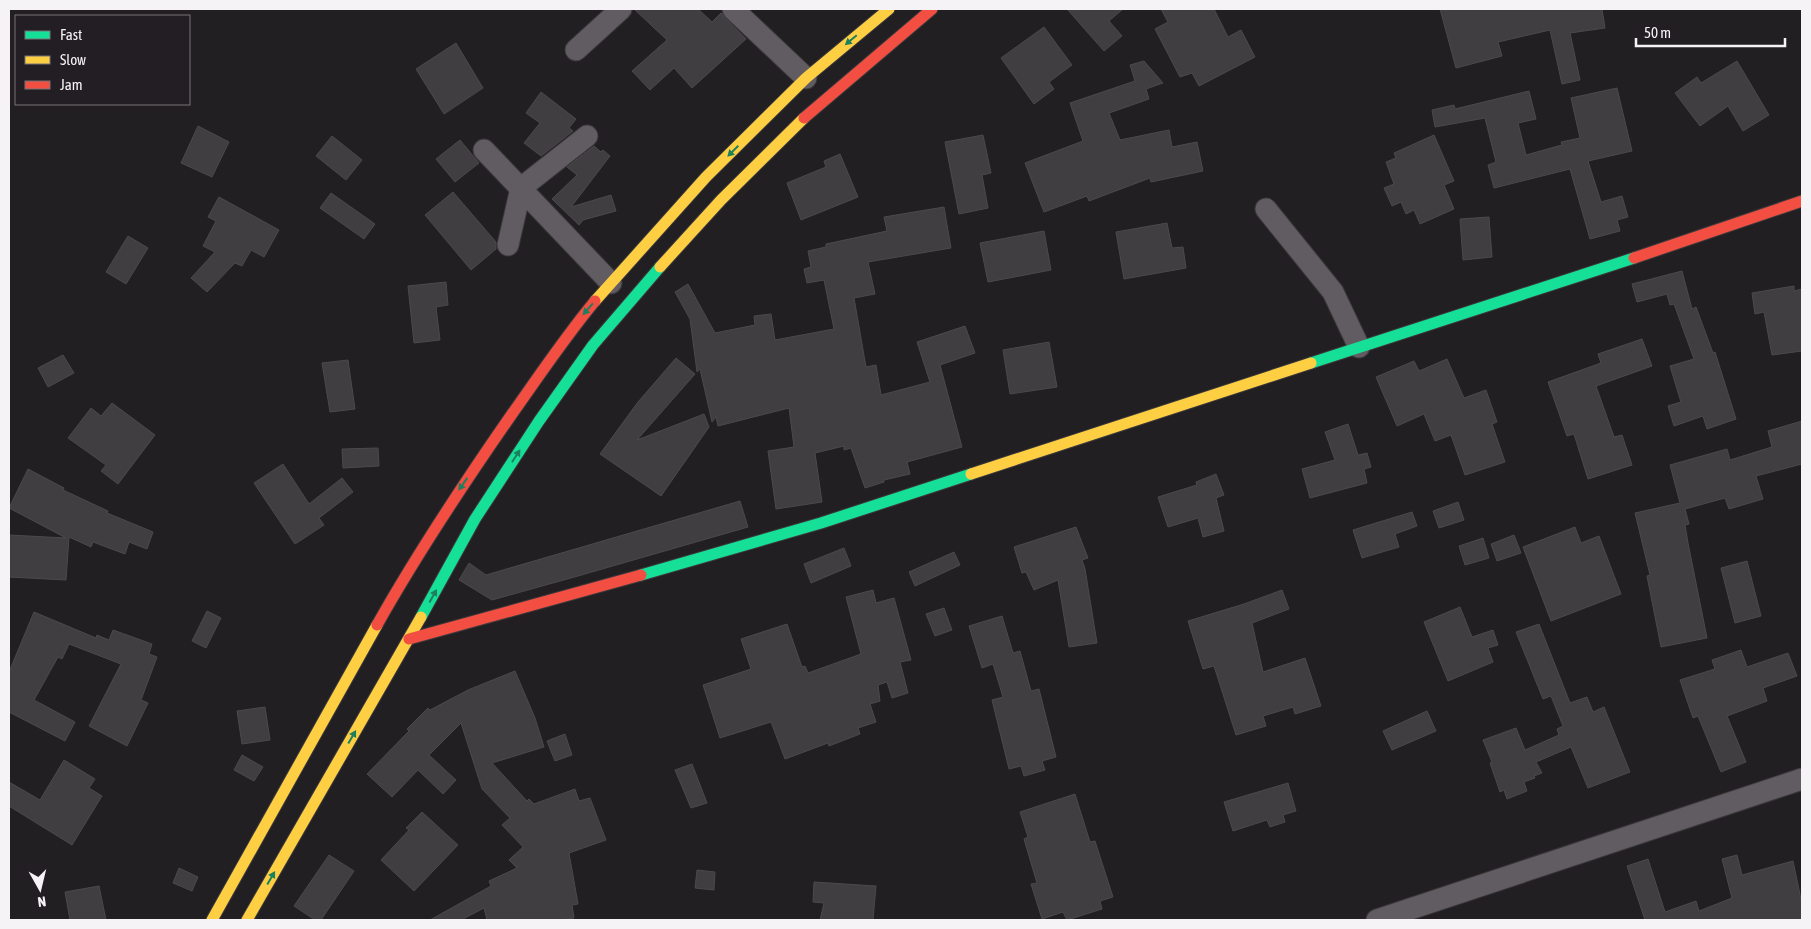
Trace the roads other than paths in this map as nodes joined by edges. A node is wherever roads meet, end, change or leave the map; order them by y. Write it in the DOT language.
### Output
graph roads {
  1 [pos="621,9"];
  2 [pos="733,9"];
  3 [pos="889,9"];
  4 [pos="932,9"];
  5 [pos="576,50"];
  6 [pos="806,78"];
  7 [pos="587,136"];
  8 [pos="484,150"];
  9 [pos="521,188"];
  10 [pos="1802,201"];
  11 [pos="1266,209"];
  12 [pos="508,245"];
  13 [pos="611,283"];
  14 [pos="1359,347"];
  15 [pos="409,639"];
  16 [pos="1802,779"];
  17 [pos="212,920"];
  18 [pos="247,920"];
  19 [pos="1377,920"];
  1 -- 5 [label="street"];
  2 -- 6 [label="street"];
  3 -- 6 [label="main road, one-way"];
  15 -- 4 [label="main road, one-way"];
  6 -- 13 [label="main road, one-way"];
  7 -- 9 [label="street"];
  8 -- 9 [label="street"];
  9 -- 12 [label="street"];
  9 -- 13 [label="street"];
  10 -- 14 [label="main road"];
  11 -- 14 [label="street"];
  13 -- 17 [label="main road, one-way"];
  14 -- 15 [label="main road"];
  18 -- 15 [label="main road, one-way"];
  16 -- 19 [label="street"];
}
